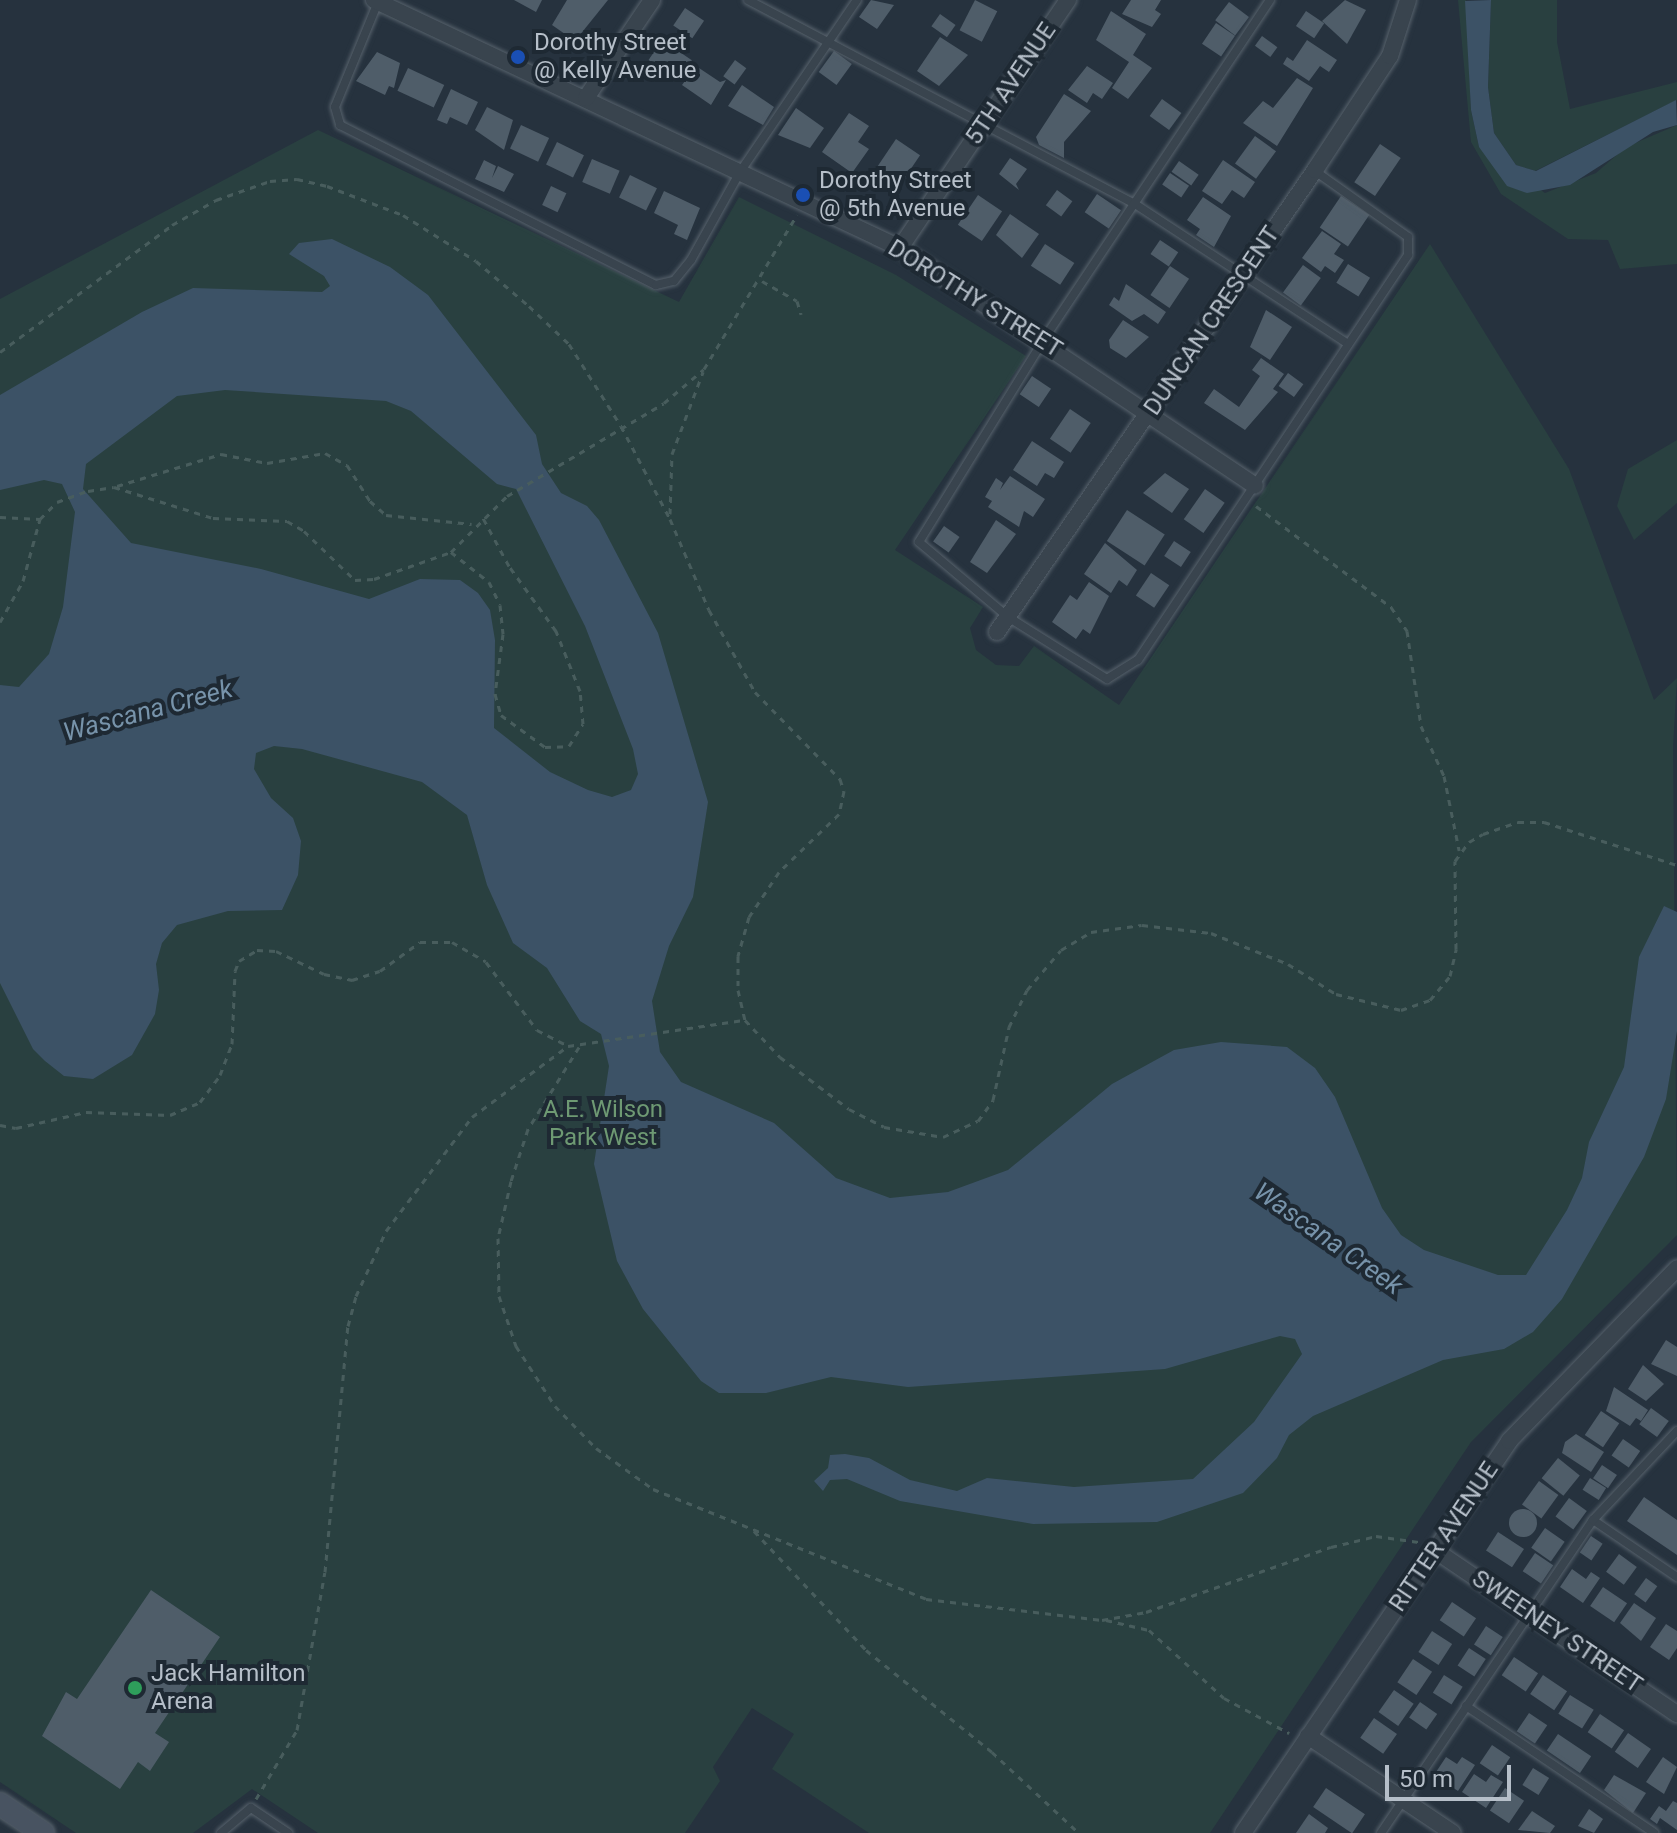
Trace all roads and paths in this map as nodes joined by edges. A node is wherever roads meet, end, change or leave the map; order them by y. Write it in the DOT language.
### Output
graph roads {
  1 [pos="652,0"];
  2 [pos="748,0"];
  3 [pos="857,0"];
  4 [pos="1068,0"];
  5 [pos="1270,0"];
  6 [pos="1408,0"];
  7 [pos="376,1"];
  8 [pos="828,42"];
  9 [pos="586,98"];
  10 [pos="983,126"];
  11 [pos="1315,170"];
  12 [pos="740,172"];
  13 [pos="803,204"];
  14 [pos="1135,204"];
  15 [pos="900,248"];
  16 [pos="1241,276"];
  17 [pos="762,281"];
  18 [pos="801,314"];
  19 [pos="1043,341"];
  20 [pos="1348,344"];
  21 [pos="0,352"];
  22 [pos="704,369"];
  23 [pos="1149,414"];
  24 [pos="621,426"];
  25 [pos="114,487"];
  26 [pos="1251,492"];
  27 [pos="0,517"];
  28 [pos="483,518"];
  29 [pos="40,519"];
  30 [pos="670,519"];
  31 [pos="474,524"];
  32 [pos="451,552"];
  33 [pos="1008,617"];
  34 [pos="0,622"];
  35 [pos="997,632"];
  36 [pos="1459,852"];
  37 [pos="1677,865"];
  38 [pos="745,1020"];
  39 [pos="568,1046"];
  40 [pos="579,1047"];
  41 [pos="0,1125"];
  42 [pos="1677,1268"];
  43 [pos="1677,1431"];
  44 [pos="1593,1520"];
  45 [pos="752,1528"];
  46 [pos="1436,1551"];
  47 [pos="1677,1577"];
  48 [pos="1528,1613"];
  49 [pos="1102,1620"];
  50 [pos="1466,1706"];
  51 [pos="1677,1714"];
  52 [pos="1306,1739"];
  53 [pos="259,1794"];
  54 [pos="1404,1800"];
  55 [pos="0,1804"];
  56 [pos="43,1833"];
  57 [pos="221,1833"];
  58 [pos="288,1833"];
  59 [pos="1079,1833"];
  60 [pos="1243,1833"];
  61 [pos="1381,1833"];
  62 [pos="1453,1833"];
  63 [pos="1654,1833"];
  1 -- 9 [label="street"];
  2 -- 8 [label="lane"];
  3 -- 8 [label="lane"];
  4 -- 10 [label="street, 5TH AVENUE"];
  5 -- 14 [label="lane"];
  6 -- 11 [label="street, DUNCAN CRESCENT"];
  7 -- 9 [label="street, DOROTHY STREET"];
  7 -- 12 [label="lane"];
  8 -- 10 [label="lane"];
  8 -- 12 [label="lane"];
  9 -- 12 [label="street, DOROTHY STREET"];
  10 -- 14 [label="lane"];
  10 -- 15 [label="street, 5TH AVENUE"];
  11 -- 16 [label="street, DUNCAN CRESCENT"];
  11 -- 20 [label="lane"];
  12 -- 13 [label="street, DOROTHY STREET"];
  13 -- 15 [label="street, DOROTHY STREET"];
  13 -- 17 [label="path"];
  14 -- 16 [label="lane"];
  14 -- 19 [label="lane"];
  15 -- 19 [label="street, DOROTHY STREET"];
  16 -- 20 [label="lane"];
  16 -- 23 [label="street, DUNCAN CRESCENT"];
  17 -- 18 [label="path"];
  17 -- 22 [label="path"];
  19 -- 23 [label="street, DOROTHY STREET"];
  19 -- 33 [label="lane"];
  20 -- 26 [label="lane"];
  21 -- 24 [label="path"];
  22 -- 24 [label="path"];
  22 -- 30 [label="path"];
  23 -- 26 [label="street, DOROTHY STREET"];
  23 -- 33 [label="street, DUNCAN CRESCENT"];
  24 -- 28 [label="path"];
  24 -- 30 [label="path"];
  25 -- 29 [label="path"];
  25 -- 31 [label="path"];
  25 -- 32 [label="path"];
  26 -- 33 [label="lane"];
  26 -- 36 [label="path"];
  27 -- 29 [label="path"];
  28 -- 31 [label="path"];
  28 -- 32 [label="path"];
  29 -- 34 [label="path"];
  30 -- 38 [label="path"];
  31 -- 32 [label="path"];
  33 -- 35 [label="street, DUNCAN CRESCENT"];
  36 -- 37 [label="path"];
  36 -- 38 [label="path"];
  38 -- 40 [label="path"];
  39 -- 40 [label="path"];
  39 -- 41 [label="path"];
  39 -- 53 [label="path"];
  40 -- 45 [label="path"];
  42 -- 46 [label="street, RITTER AVENUE"];
  43 -- 44 [label="lane"];
  44 -- 47 [label="lane"];
  44 -- 48 [label="lane"];
  45 -- 49 [label="path"];
  45 -- 59 [label="path"];
  46 -- 48 [label="street, SWEENEY STREET"];
  46 -- 49 [label="path"];
  46 -- 52 [label="street, RITTER AVENUE"];
  48 -- 50 [label="lane"];
  48 -- 51 [label="street, SWEENEY STREET"];
  49 -- 52 [label="path"];
  50 -- 54 [label="lane"];
  50 -- 63 [label="lane"];
  52 -- 54 [label="street"];
  52 -- 60 [label="street, RITTER AVENUE"];
  54 -- 61 [label="lane"];
  54 -- 62 [label="street"];
  55 -- 56 [label="main road"];
  57 -- 58 [label="lane"];
}
